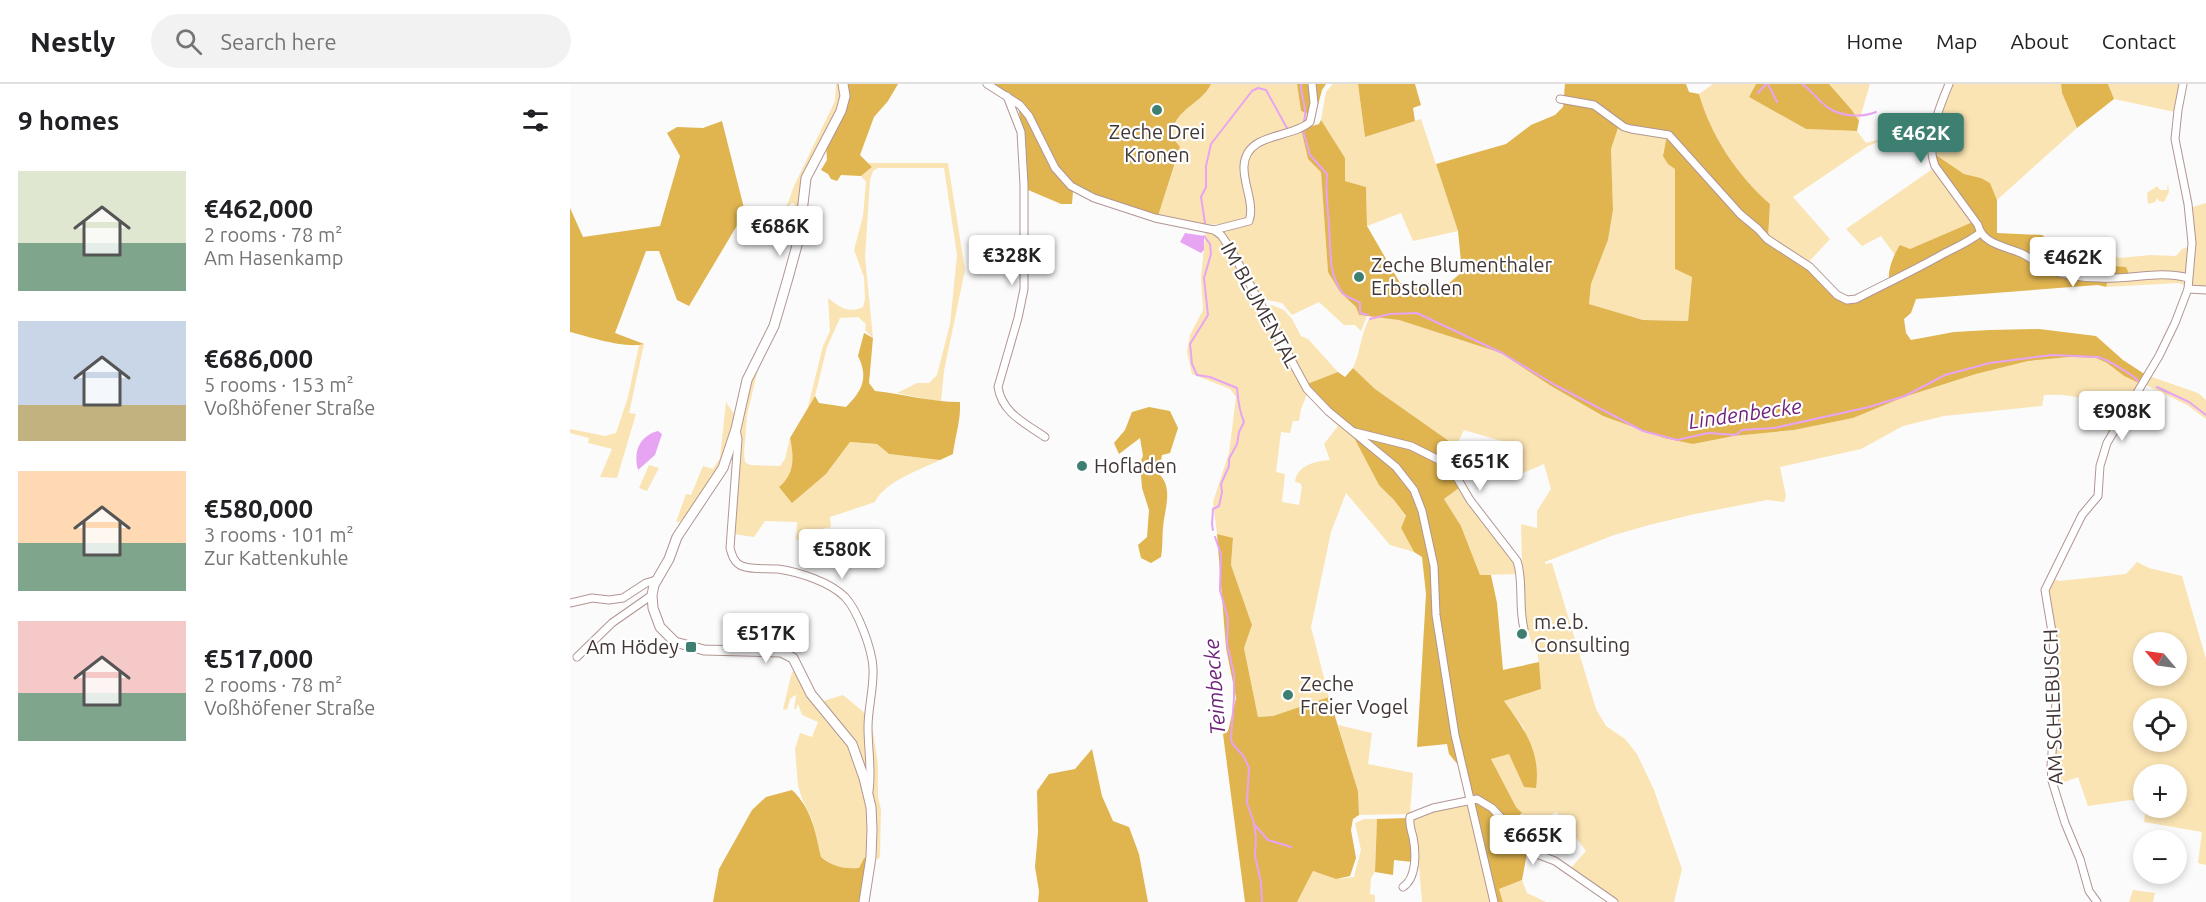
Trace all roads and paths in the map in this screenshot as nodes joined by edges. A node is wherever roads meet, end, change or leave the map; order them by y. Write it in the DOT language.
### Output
graph roads {
  1 [pos="843,84"];
  2 [pos="987,84"];
  3 [pos="1312,84"];
  4 [pos="1948,84"];
  5 [pos="2183,84"];
  6 [pos="1007,96"];
  7 [pos="1560,99"];
  8 [pos="1214,230"];
  9 [pos="1980,233"];
  10 [pos="2188,278"];
  11 [pos="2188,289"];
  12 [pos="2206,290"];
  13 [pos="736,429"];
  14 [pos="1353,432"];
  15 [pos="1045,437"];
  16 [pos="656,580"];
  17 [pos="652,595"];
  18 [pos="570,603"];
  19 [pos="1524,629"];
  20 [pos="577,657"];
  21 [pos="868,794"];
  22 [pos="1471,798"];
  23 [pos="1403,887"];
  24 [pos="864,902"];
  25 [pos="1494,902"];
  26 [pos="1614,902"];
  27 [pos="2097,902"];
  1 -- 13 [label="street"];
  2 -- 6 [label="street, IM BLUMENTAL"];
  3 -- 8 [label="street"];
  4 -- 9 [label="street"];
  5 -- 10 [label="street"];
  6 -- 8 [label="street, IM BLUMENTAL"];
  6 -- 15 [label="street"];
  7 -- 9 [label="street"];
  8 -- 14 [label="street, IM BLUMENTAL"];
  9 -- 10 [label="street"];
  10 -- 11 [label="street"];
  11 -- 12 [label="street"];
  11 -- 27 [label="street, AM SCHLEBUSCH"];
  13 -- 16 [label="street"];
  13 -- 21 [label="street"];
  14 -- 19 [label="street, IM BLUMENTAL"];
  14 -- 22 [label="street, IM BLUMENTAL"];
  16 -- 17 [label="street"];
  16 -- 18 [label="street"];
  17 -- 20 [label="street"];
  17 -- 21 [label="street"];
  21 -- 24 [label="street"];
  22 -- 23 [label="street"];
  22 -- 25 [label="street, IM BLUMENTAL"];
  22 -- 26 [label="street"];
}
